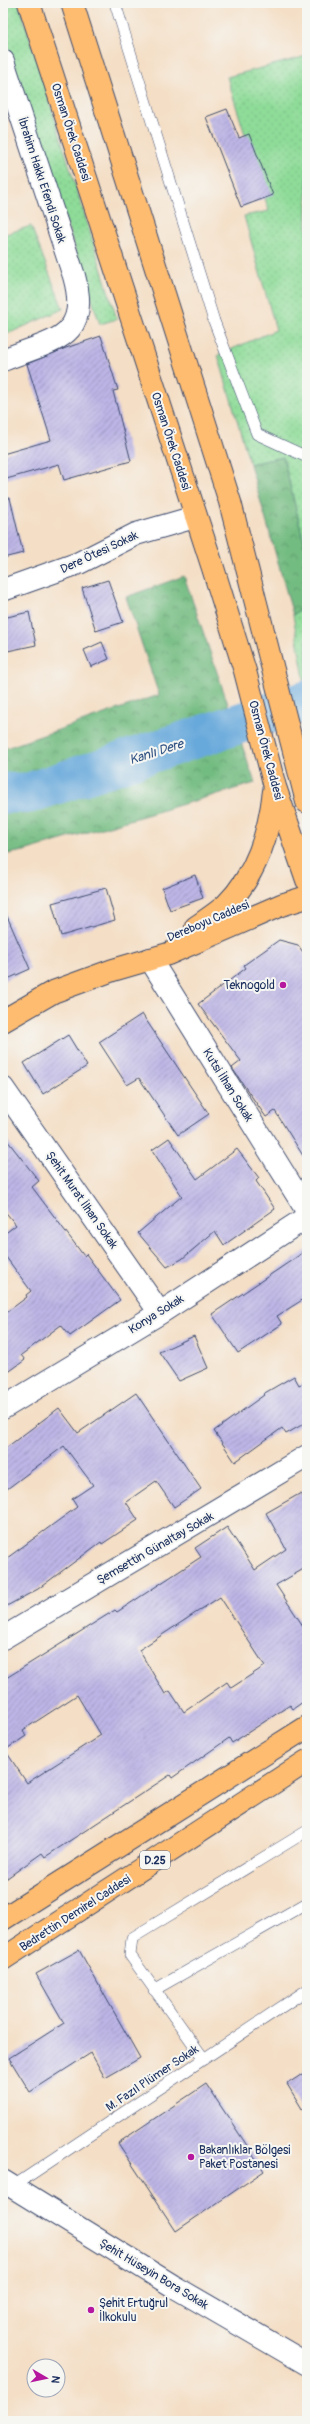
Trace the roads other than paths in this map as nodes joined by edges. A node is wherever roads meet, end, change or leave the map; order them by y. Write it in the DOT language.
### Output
graph roads {
  1 [pos="29,3"];
  2 [pos="72,3"];
  3 [pos="115,3"];
  4 [pos="3,61"];
  5 [pos="3,360"];
  6 [pos="307,457"];
  7 [pos="195,517"];
  8 [pos="3,590"];
  9 [pos="304,783"];
  10 [pos="275,786"];
  11 [pos="307,802"];
  12 [pos="307,884"];
  13 [pos="196,927"];
  14 [pos="150,959"];
  15 [pos="114,970"];
  16 [pos="3,1021"];
  17 [pos="3,1088"];
  18 [pos="307,1211"];
  19 [pos="307,1217"];
  20 [pos="160,1313"];
  21 [pos="3,1408"];
  22 [pos="307,1456"];
  23 [pos="3,1638"];
  24 [pos="307,1727"];
  25 [pos="307,1761"];
  26 [pos="307,1832"];
  27 [pos="307,1903"];
  28 [pos="3,1919"];
  29 [pos="3,1960"];
  30 [pos="154,1990"];
  31 [pos="307,1990"];
  32 [pos="204,2059"];
  33 [pos="8,2184"];
  34 [pos="307,2364"];
  1 -- 7 [label="main road, Osman Örek Caddesi"];
  2 -- 9 [label="main road"];
  3 -- 6 [label="lane"];
  4 -- 5 [label="street, İbrahim Hakkı Efendi Sokak"];
  7 -- 8 [label="street, Dere Ötesi Sokak"];
  7 -- 10 [label="main road, Osman Örek Caddesi"];
  9 -- 11 [label="main road"];
  10 -- 12 [label="main road, Osman Örek Caddesi"];
  10 -- 13 [label="main road"];
  12 -- 13 [label="main road, Dereboyu Caddesi"];
  12 -- 14 [label="main road, Dereboyu Caddesi"];
  13 -- 15 [label="main road, Dereboyu Caddesi"];
  14 -- 15 [label="main road, Dereboyu Caddesi"];
  14 -- 18 [label="street, Kutsi İlhan Sokak"];
  15 -- 16 [label="main road, Dereboyu Caddesi"];
  17 -- 20 [label="street, Şehit Murat İlhan Sokak"];
  19 -- 20 [label="street, Konya Sokak"];
  20 -- 21 [label="street, Konya Sokak"];
  22 -- 23 [label="street, Şemsettin Günaltay Sokak"];
  24 -- 28 [label="main road, D.25"];
  25 -- 29 [label="main road, Bedrettin Demirel Caddesi / D.25"];
  26 -- 30 [label="lane"];
  27 -- 30 [label="lane"];
  30 -- 32 [label="lane"];
  31 -- 32 [label="lane, M. Fazıl Plümer Sokak"];
  32 -- 33 [label="lane, M. Fazıl Plümer Sokak"];
  33 -- 34 [label="street, Şehit Hüseyin Bora Sokak"];
}
